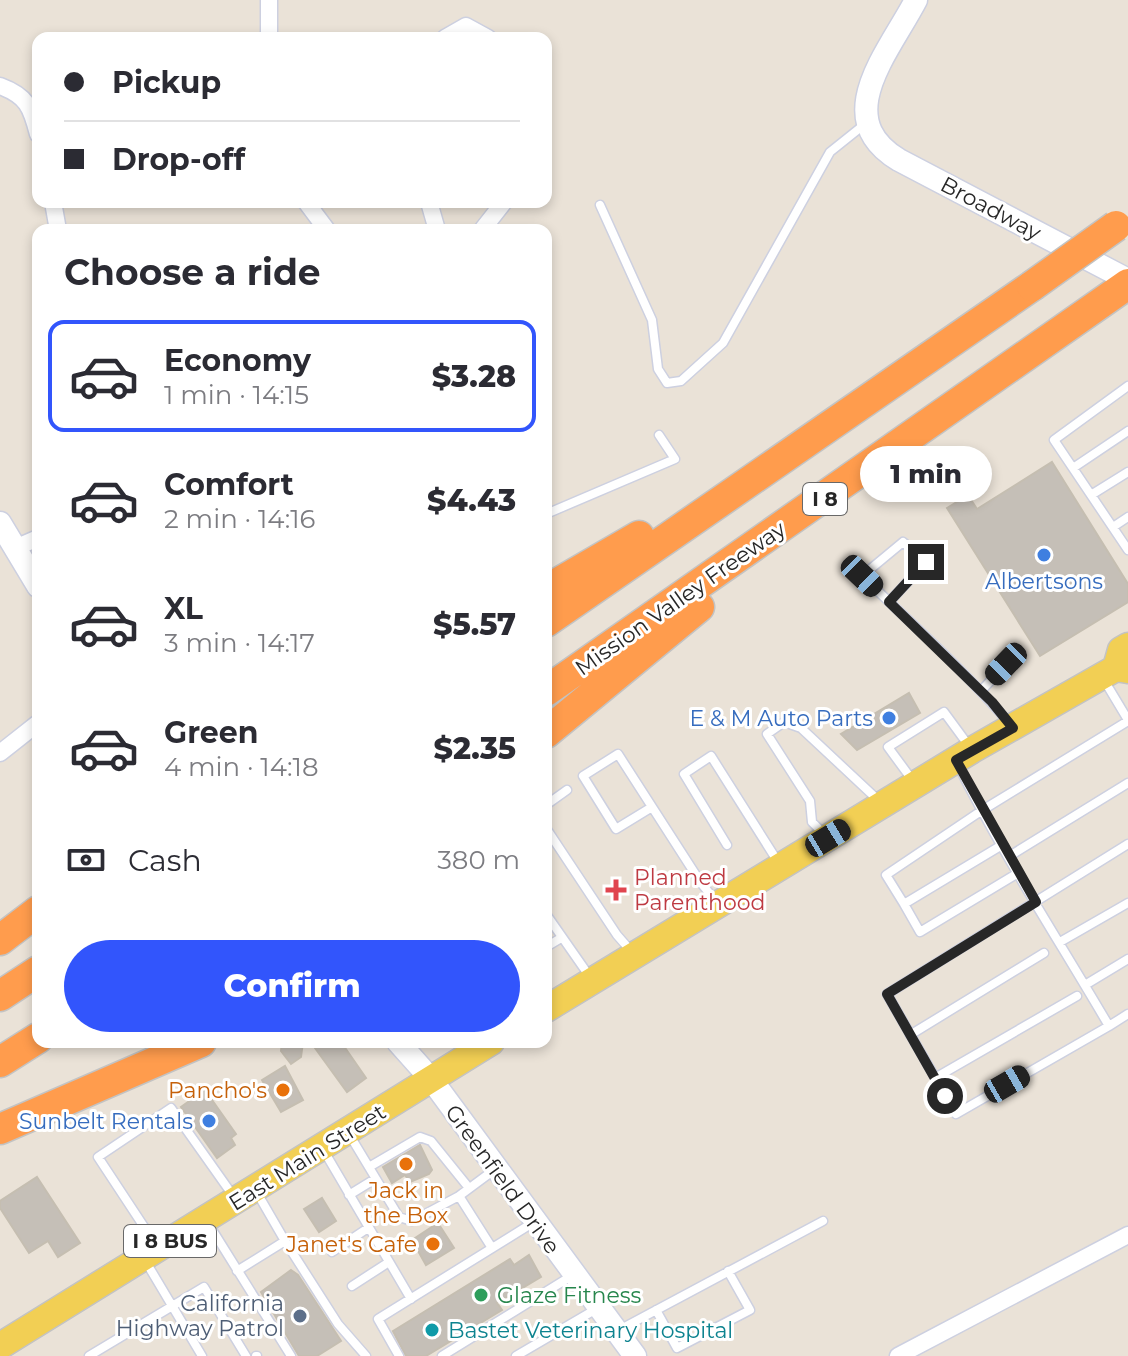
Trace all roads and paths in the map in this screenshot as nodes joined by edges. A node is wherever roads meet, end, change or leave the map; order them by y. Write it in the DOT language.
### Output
graph roads {
  1 [pos="269,0"];
  2 [pos="916,0"];
  3 [pos="269,32"];
  4 [pos="456,32"];
  5 [pos="477,32"];
  6 [pos="0,86"];
  7 [pos="32,111"];
  8 [pos="865,124"];
  9 [pos="600,205"];
  10 [pos="499,208"];
  11 [pos="1122,222"];
  12 [pos="487,224"];
  13 [pos="1128,282"];
  14 [pos="1128,386"];
  15 [pos="847,413"];
  16 [pos="1128,431"];
  17 [pos="659,435"];
  18 [pos="1073,468"];
  19 [pos="1128,472"];
  20 [pos="851,481"];
  21 [pos="1091,495"];
  22 [pos="552,511"];
  23 [pos="1128,517"];
  24 [pos="0,523"];
  25 [pos="1113,527"];
  26 [pos="32,541"];
  27 [pos="15,548"];
  28 [pos="1128,550"];
  29 [pos="32,576"];
  30 [pos="552,586"];
  31 [pos="889,602"];
  32 [pos="552,618"];
  33 [pos="1006,664"];
  34 [pos="1118,665"];
  35 [pos="552,687"];
  36 [pos="981,691"];
  37 [pos="1128,720"];
  38 [pos="32,728"];
  39 [pos="552,728"];
  40 [pos="1013,728"];
  41 [pos="0,753"];
  42 [pos="964,755"];
  43 [pos="1128,783"];
  44 [pos="915,784"];
  45 [pos="567,790"];
  46 [pos="552,801"];
  47 [pos="882,804"];
  48 [pos="652,807"];
  49 [pos="981,811"];
  50 [pos="552,837"];
  51 [pos="828,838"];
  52 [pos="1128,844"];
  53 [pos="727,845"];
  54 [pos="1002,845"];
  55 [pos="1008,857"];
  56 [pos="781,866"];
  57 [pos="1018,873"];
  58 [pos="1036,902"];
  59 [pos="1128,903"];
  60 [pos="719,904"];
  61 [pos="904,904"];
  62 [pos="32,916"];
  63 [pos="552,924"];
  64 [pos="561,938"];
  65 [pos="0,940"];
  66 [pos="1060,942"];
  67 [pos="552,943"];
  68 [pos="1044,953"];
  69 [pos="634,955"];
  70 [pos="1128,959"];
  71 [pos="32,975"];
  72 [pos="593,980"];
  73 [pos="1085,985"];
  74 [pos="0,996"];
  75 [pos="1077,996"];
  76 [pos="552,1005"];
  77 [pos="1128,1014"];
  78 [pos="1109,1026"];
  79 [pos="910,1035"];
  80 [pos="32,1042"];
  81 [pos="187,1048"];
  82 [pos="403,1048"];
  83 [pos="481,1048"];
  84 [pos="0,1062"];
  85 [pos="935,1078"];
  86 [pos="431,1079"];
  87 [pos="0,1129"];
  88 [pos="348,1133"];
  89 [pos="322,1149"];
  90 [pos="369,1167"];
  91 [pos="494,1169"];
  92 [pos="375,1179"];
  93 [pos="469,1188"];
  94 [pos="246,1195"];
  95 [pos="349,1195"];
  96 [pos="459,1196"];
  97 [pos="206,1219"];
  98 [pos="823,1221"];
  99 [pos="534,1222"];
  100 [pos="368,1228"];
  101 [pos="1128,1235"];
  102 [pos="285,1241"];
  103 [pos="492,1248"];
  104 [pos="332,1252"];
  105 [pos="151,1253"];
  106 [pos="389,1262"];
  107 [pos="237,1271"];
  108 [pos="728,1271"];
  109 [pos="573,1274"];
  110 [pos="352,1286"];
  111 [pos="411,1299"];
  112 [pos="171,1305"];
  113 [pos="598,1307"];
  114 [pos="656,1310"];
  115 [pos="616,1331"];
  116 [pos="540,1344"];
  117 [pos="8,1345"];
  118 [pos="89,1356"];
  119 [pos="202,1356"];
  120 [pos="246,1356"];
  121 [pos="291,1356"];
  122 [pos="366,1356"];
  123 [pos="399,1356"];
  124 [pos="442,1356"];
  125 [pos="516,1356"];
  126 [pos="527,1356"];
  127 [pos="635,1356"];
  128 [pos="898,1356"];
  1 -- 3 [label="street"];
  2 -- 8 [label="main road"];
  4 -- 5 [label="street"];
  6 -- 7 [label="street"];
  8 -- 9 [label="lane"];
  8 -- 13 [label="main road, Broadway"];
  10 -- 12 [label="street"];
  11 -- 15 [label="highway, I 8, bridge"];
  13 -- 20 [label="highway, Mission Valley Freeway / I 8"];
  14 -- 18 [label="lane"];
  15 -- 30 [label="highway"];
  15 -- 32 [label="highway, I 8"];
  16 -- 18 [label="lane"];
  17 -- 22 [label="lane"];
  18 -- 21 [label="lane"];
  19 -- 21 [label="lane"];
  20 -- 35 [label="highway, Mission Valley Freeway / I 8"];
  20 -- 39 [label="highway"];
  21 -- 25 [label="lane"];
  23 -- 25 [label="lane"];
  24 -- 27 [label="main road"];
  25 -- 28 [label="lane"];
  26 -- 27 [label="street"];
  27 -- 29 [label="main road"];
  31 -- 31 [label="lane"];
  31 -- 36 [label="lane"];
  33 -- 36 [label="lane"];
  34 -- 37 [label="lane"];
  34 -- 40 [label="main road"];
  36 -- 40 [label="lane"];
  37 -- 49 [label="lane"];
  38 -- 41 [label="street"];
  40 -- 42 [label="main road"];
  42 -- 44 [label="main road"];
  42 -- 44 [label="lane"];
  42 -- 49 [label="lane"];
  43 -- 55 [label="lane"];
  44 -- 47 [label="main road"];
  45 -- 46 [label="lane"];
  47 -- 51 [label="main road"];
  47 -- 51 [label="lane"];
  48 -- 48 [label="lane"];
  48 -- 60 [label="lane"];
  49 -- 54 [label="lane"];
  49 -- 61 [label="lane"];
  50 -- 69 [label="lane"];
  51 -- 56 [label="main road"];
  52 -- 58 [label="lane"];
  53 -- 56 [label="lane"];
  54 -- 55 [label="lane"];
  54 -- 61 [label="lane"];
  55 -- 57 [label="lane"];
  56 -- 60 [label="main road"];
  57 -- 58 [label="lane"];
  57 -- 61 [label="lane"];
  58 -- 66 [label="lane"];
  58 -- 79 [label="lane"];
  59 -- 66 [label="lane"];
  60 -- 69 [label="main road"];
  62 -- 65 [label="highway"];
  63 -- 64 [label="lane"];
  64 -- 67 [label="lane"];
  64 -- 72 [label="lane"];
  66 -- 73 [label="lane"];
  68 -- 79 [label="lane"];
  69 -- 72 [label="main road"];
  70 -- 73 [label="lane"];
  71 -- 74 [label="highway"];
  72 -- 76 [label="main road"];
  73 -- 78 [label="lane"];
  75 -- 85 [label="lane"];
  77 -- 78 [label="lane"];
  78 -- 85 [label="lane"];
  79 -- 85 [label="lane"];
  80 -- 84 [label="highway"];
  81 -- 87 [label="highway"];
  82 -- 86 [label="main road, Greenfield Drive"];
  83 -- 86 [label="main road, East Main Street / I 8 BUS"];
  86 -- 88 [label="main road, East Main Street / I 8 BUS"];
  86 -- 91 [label="main road, Greenfield Drive"];
  88 -- 89 [label="main road, East Main Street / I 8 BUS"];
  88 -- 90 [label="lane"];
  89 -- 94 [label="main road, East Main Street / I 8 BUS"];
  89 -- 95 [label="lane"];
  90 -- 92 [label="lane"];
  90 -- 93 [label="lane"];
  91 -- 93 [label="lane"];
  91 -- 99 [label="main road, Greenfield Drive"];
  92 -- 95 [label="lane"];
  92 -- 96 [label="lane"];
  93 -- 96 [label="lane"];
  94 -- 97 [label="main road, East Main Street / I 8 BUS"];
  94 -- 102 [label="lane"];
  94 -- 105 [label="lane"];
  95 -- 100 [label="lane"];
  96 -- 103 [label="lane"];
  97 -- 105 [label="main road, East Main Street / I 8 BUS"];
  97 -- 107 [label="lane"];
  98 -- 108 [label="lane"];
  99 -- 103 [label="lane"];
  99 -- 109 [label="main road, Greenfield Drive"];
  100 -- 104 [label="lane"];
  100 -- 106 [label="lane"];
  101 -- 128 [label="street"];
  102 -- 107 [label="lane"];
  102 -- 122 [label="lane"];
  103 -- 111 [label="lane"];
  105 -- 112 [label="lane"];
  105 -- 117 [label="main road, East Main Street / I 8 BUS"];
  106 -- 110 [label="lane"];
  106 -- 111 [label="lane"];
  107 -- 121 [label="lane"];
  108 -- 114 [label="lane"];
  108 -- 114 [label="lane"];
  109 -- 113 [label="main road, Greenfield Drive"];
  109 -- 124 [label="lane"];
  111 -- 123 [label="lane"];
  112 -- 118 [label="lane"];
  112 -- 119 [label="lane"];
  112 -- 120 [label="lane"];
  113 -- 115 [label="main road, Greenfield Drive"];
  113 -- 116 [label="lane"];
  114 -- 115 [label="lane"];
  115 -- 127 [label="main road, Greenfield Drive"];
  116 -- 125 [label="lane"];
  116 -- 126 [label="lane"];
}
